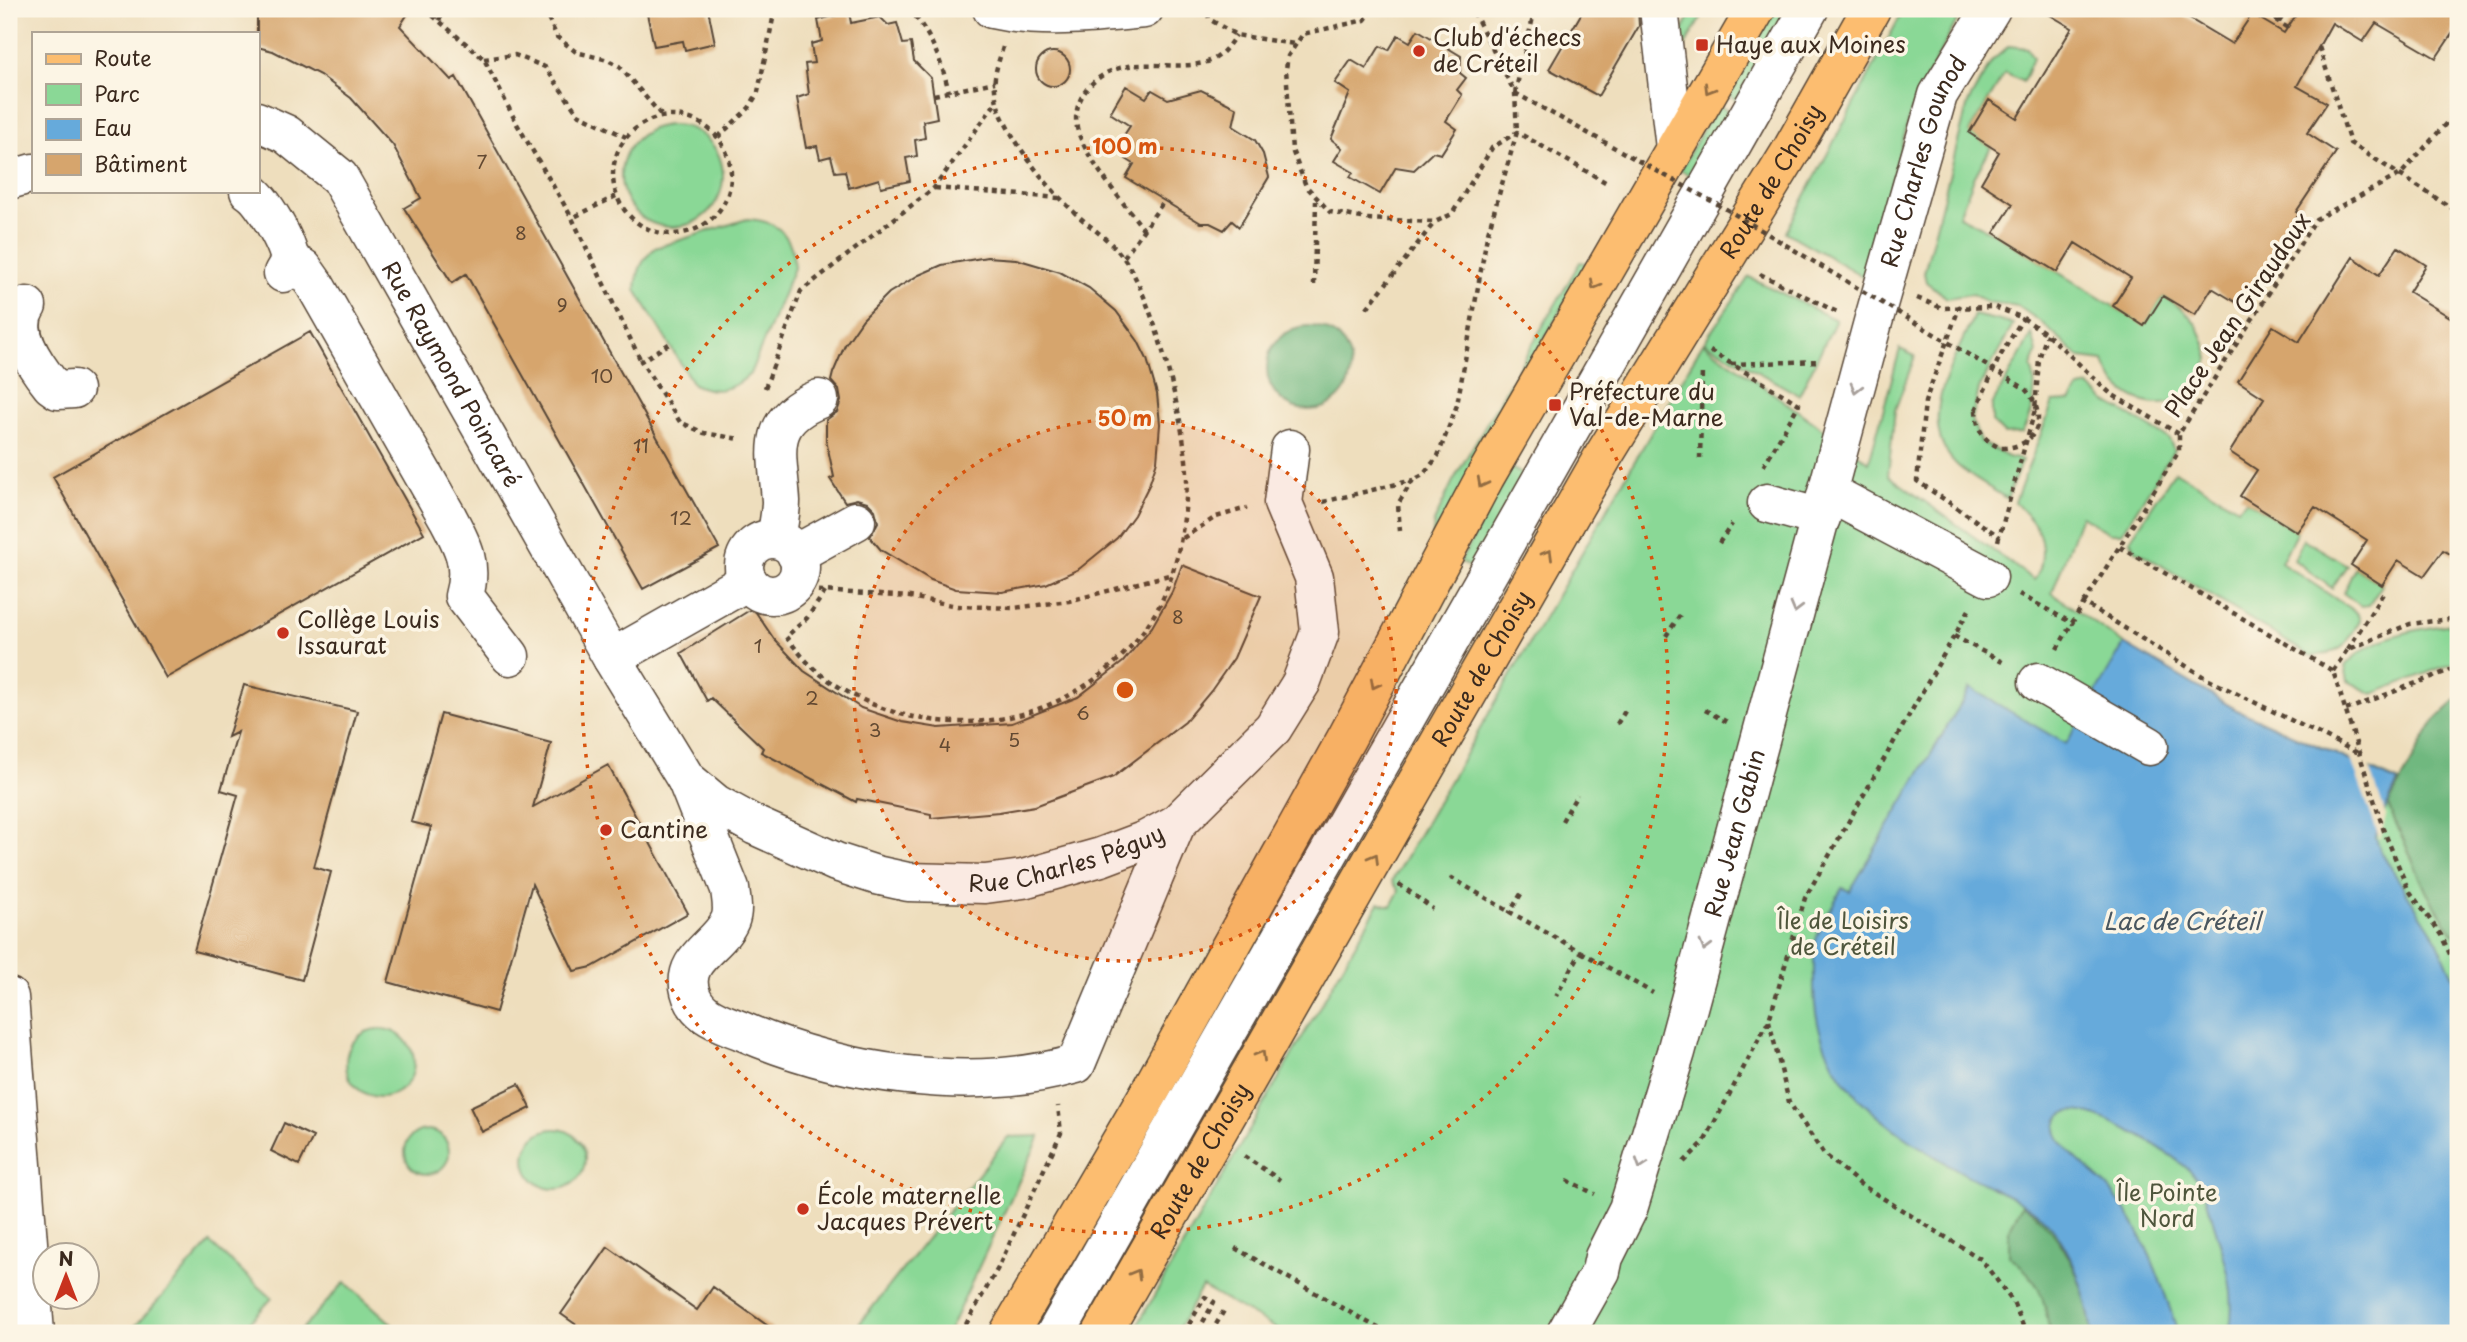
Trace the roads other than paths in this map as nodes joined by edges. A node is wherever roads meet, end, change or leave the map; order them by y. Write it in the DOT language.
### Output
graph roads {
  1 [pos="1144,9"];
  2 [pos="1659,9"];
  3 [pos="1756,9"];
  4 [pos="1809,9"];
  5 [pos="1871,9"];
  6 [pos="1991,9"];
  7 [pos="998,25"];
  8 [pos="259,122"];
  9 [pos="1675,148"];
  10 [pos="32,173"];
  11 [pos="9,180"];
  12 [pos="250,192"];
  13 [pos="19,311"];
  14 [pos="1858,318"];
  15 [pos="74,389"];
  16 [pos="819,399"];
  17 [pos="1290,449"];
  18 [pos="1764,487"];
  19 [pos="1824,505"];
  20 [pos="856,521"];
  21 [pos="797,568"];
  22 [pos="1988,577"];
  23 [pos="748,581"];
  24 [pos="510,656"];
  25 [pos="612,658"];
  26 [pos="2038,682"];
  27 [pos="2150,746"];
  28 [pos="686,779"];
  29 [pos="1176,824"];
  30 [pos="9,997"];
  31 [pos="35,1333"];
  32 [pos="1009,1333"];
  33 [pos="1056,1333"];
  34 [pos="1102,1333"];
  35 [pos="1566,1333"];
  1 -- 7 [label="street"];
  2 -- 9 [label="street"];
  3 -- 9 [label="main road, one-way"];
  4 -- 33 [label="street, Route de Choisy"];
  34 -- 5 [label="main road, Route de Choisy, one-way"];
  6 -- 14 [label="street, Rue Charles Gounod"];
  8 -- 25 [label="street, Rue Raymond Poincaré"];
  9 -- 32 [label="main road, one-way"];
  10 -- 11 [label="street"];
  12 -- 24 [label="street"];
  13 -- 15 [label="street"];
  14 -- 19 [label="street, Rue Jean Gabin, one-way"];
  16 -- 21 [label="street"];
  17 -- 29 [label="street, Rue Charles Péguy"];
  18 -- 19 [label="street"];
  19 -- 22 [label="street"];
  19 -- 35 [label="street, Rue Jean Gabin, one-way"];
  20 -- 21 [label="street"];
  21 -- 23 [label="street"];
  21 -- 23 [label="street"];
  23 -- 25 [label="street"];
  25 -- 28 [label="street, Rue Charles Péguy"];
  26 -- 27 [label="street"];
  28 -- 29 [label="street, Rue Charles Péguy"];
  28 -- 29 [label="street"];
  30 -- 31 [label="street"];
}
